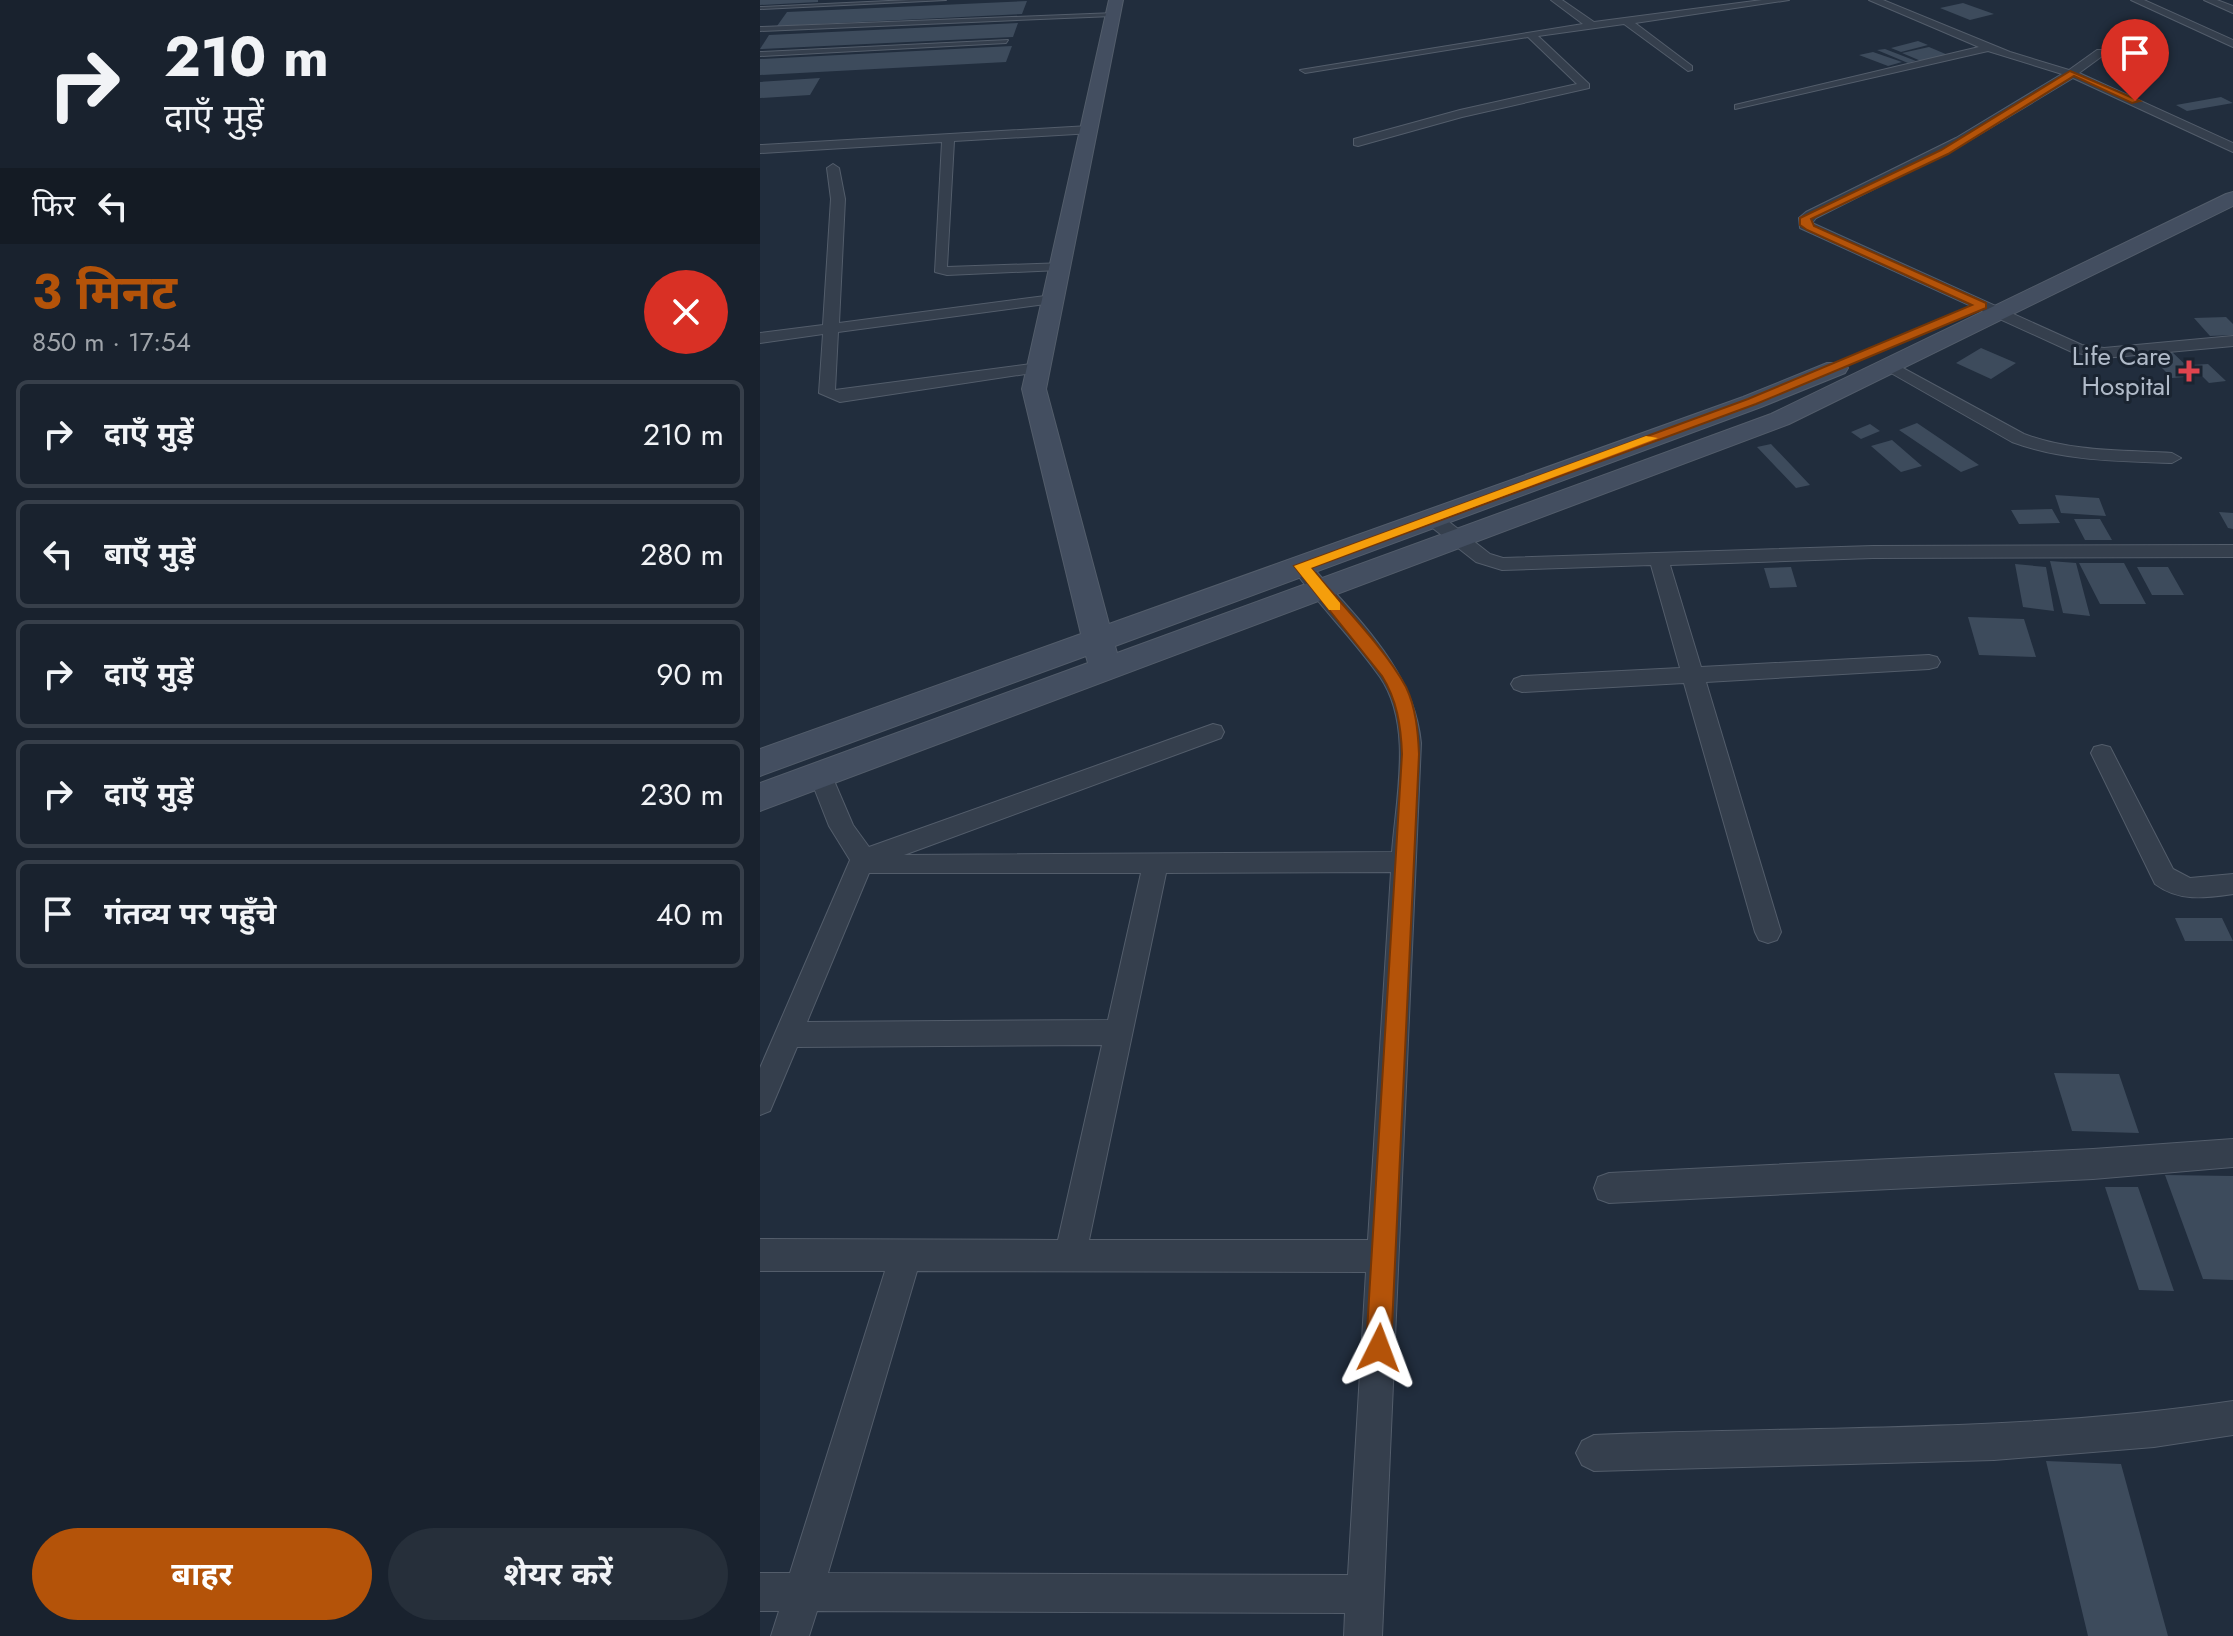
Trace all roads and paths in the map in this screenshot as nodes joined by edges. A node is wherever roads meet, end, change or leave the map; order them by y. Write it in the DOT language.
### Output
graph roads {
  1 [pos="944,0"];
  2 [pos="1556,0"];
  3 [pos="1784,0"];
  4 [pos="1874,0"];
  5 [pos="1906,0"];
  6 [pos="2136,0"];
  7 [pos="2209,0"];
  8 [pos="1115,7"];
  9 [pos="760,8"];
  10 [pos="769,8"];
  11 [pos="1893,8"];
  12 [pos="2233,10"];
  13 [pos="765,15"];
  14 [pos="1627,22"];
  15 [pos="1593,26"];
  16 [pos="760,29"];
  17 [pos="1530,34"];
  18 [pos="1006,41"];
  19 [pos="2233,44"];
  20 [pos="1990,47"];
  21 [pos="2101,52"];
  22 [pos="760,54"];
  23 [pos="1688,68"];
  24 [pos="1305,70"];
  25 [pos="2073,73"];
  26 [pos="1739,107"];
  27 [pos="1089,130"];
  28 [pos="948,138"];
  29 [pos="1358,142"];
  30 [pos="2233,148"];
  31 [pos="760,149"];
  32 [pos="833,168"];
  33 [pos="2233,185"];
  34 [pos="2233,198"];
  35 [pos="1060,266"];
  36 [pos="1053,299"];
  37 [pos="1990,309"];
  38 [pos="832,330"];
  39 [pos="760,338"];
  40 [pos="2233,341"];
  41 [pos="1890,366"];
  42 [pos="1039,368"];
  43 [pos="2172,458"];
  44 [pos="1432,518"];
  45 [pos="1458,539"];
  46 [pos="2233,551"];
  47 [pos="1659,559"];
  48 [pos="1301,566"];
  49 [pos="1321,590"];
  50 [pos="1096,640"];
  51 [pos="1929,662"];
  52 [pos="1106,669"];
  53 [pos="1693,674"];
  54 [pos="1522,684"];
  55 [pos="1213,732"];
  56 [pos="2102,753"];
  57 [pos="760,763"];
  58 [pos="821,775"];
  59 [pos="760,797"];
  60 [pos="862,860"];
  61 [pos="1405,862"];
  62 [pos="1156,864"];
  63 [pos="2233,884"];
  64 [pos="1768,932"];
  65 [pos="1119,1032"];
  66 [pos="788,1035"];
  67 [pos="760,1101"];
  68 [pos="2233,1153"];
  69 [pos="1609,1188"];
  70 [pos="760,1255"];
  71 [pos="906,1255"];
  72 [pos="1070,1256"];
  73 [pos="1384,1256"];
  74 [pos="2233,1418"];
  75 [pos="1594,1453"];
  76 [pos="760,1592"];
  77 [pos="804,1592"];
  78 [pos="1365,1594"];
  79 [pos="790,1636"];
  80 [pos="1363,1636"];
  1 -- 10 [label="lane"];
  2 -- 15 [label="street"];
  3 -- 14 [label="street"];
  4 -- 11 [label="street"];
  5 -- 11 [label="street"];
  6 -- 19 [label="street"];
  7 -- 12 [label="street"];
  8 -- 16 [label="lane"];
  8 -- 27 [label="street"];
  9 -- 10 [label="lane"];
  10 -- 13 [label="lane"];
  11 -- 20 [label="street"];
  14 -- 15 [label="street"];
  14 -- 23 [label="street"];
  15 -- 17 [label="street"];
  17 -- 24 [label="street"];
  17 -- 29 [label="street"];
  18 -- 22 [label="lane"];
  20 -- 25 [label="street"];
  20 -- 26 [label="street"];
  21 -- 25 [label="street"];
  25 -- 30 [label="street"];
  25 -- 37 [label="street"];
  27 -- 28 [label="street"];
  27 -- 35 [label="street"];
  28 -- 31 [label="street"];
  28 -- 35 [label="street"];
  32 -- 38 [label="street"];
  33 -- 37 [label="street"];
  34 -- 37 [label="street"];
  35 -- 36 [label="street"];
  36 -- 38 [label="street"];
  36 -- 42 [label="street"];
  37 -- 40 [label="street"];
  37 -- 41 [label="street"];
  37 -- 44 [label="street"];
  38 -- 39 [label="street"];
  38 -- 42 [label="street"];
  41 -- 43 [label="street"];
  41 -- 45 [label="street"];
  42 -- 50 [label="street"];
  44 -- 45 [label="street"];
  44 -- 48 [label="street"];
  45 -- 47 [label="street"];
  45 -- 49 [label="street"];
  46 -- 47 [label="street"];
  47 -- 53 [label="street"];
  48 -- 49 [label="street"];
  48 -- 50 [label="street"];
  49 -- 52 [label="street"];
  49 -- 61 [label="street"];
  50 -- 52 [label="street"];
  50 -- 57 [label="street"];
  51 -- 53 [label="street"];
  52 -- 58 [label="street"];
  53 -- 54 [label="street"];
  53 -- 64 [label="street"];
  55 -- 60 [label="street"];
  56 -- 63 [label="street"];
  58 -- 59 [label="street"];
  58 -- 60 [label="street"];
  60 -- 62 [label="street"];
  60 -- 66 [label="street"];
  61 -- 62 [label="street"];
  61 -- 73 [label="street"];
  62 -- 65 [label="street"];
  65 -- 66 [label="street"];
  65 -- 72 [label="street"];
  66 -- 67 [label="street"];
  68 -- 69 [label="street"];
  70 -- 71 [label="street"];
  71 -- 72 [label="street"];
  71 -- 77 [label="street"];
  72 -- 73 [label="street"];
  73 -- 78 [label="street"];
  74 -- 75 [label="street"];
  76 -- 77 [label="street"];
  77 -- 78 [label="street"];
  77 -- 79 [label="street"];
  78 -- 80 [label="street"];
}
